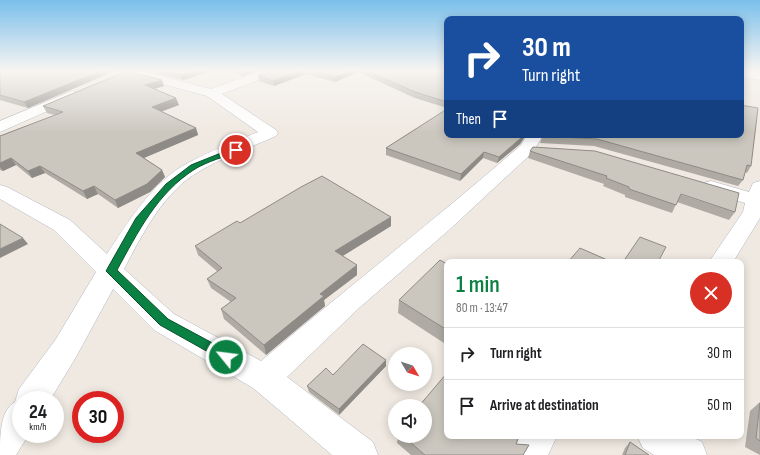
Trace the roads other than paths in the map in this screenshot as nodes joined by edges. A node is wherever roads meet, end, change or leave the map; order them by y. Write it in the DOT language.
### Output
graph roads {
  1 [pos="80,91"];
  2 [pos="206,91"];
  3 [pos="217,91"];
  4 [pos="212,93"];
  5 [pos="0,127"];
  6 [pos="537,144"];
  7 [pos="698,183"];
  8 [pos="0,191"];
  9 [pos="759,196"];
  10 [pos="723,259"];
  11 [pos="111,271"];
  12 [pos="264,378"];
  13 [pos="37,391"];
  14 [pos="12,430"];
  15 [pos="538,439"];
  16 [pos="660,439"];
  17 [pos="0,448"];
  18 [pos="360,455"];
  19 [pos="530,455"];
  20 [pos="689,455"];
  1 -- 5 [label="street"];
  2 -- 4 [label="street"];
  3 -- 4 [label="street"];
  4 -- 11 [label="street"];
  6 -- 12 [label="street"];
  7 -- 9 [label="street"];
  8 -- 11 [label="street"];
  9 -- 10 [label="street"];
  11 -- 12 [label="street"];
  11 -- 13 [label="street"];
  12 -- 18 [label="street"];
  14 -- 17 [label="street"];
  15 -- 19 [label="street"];
  16 -- 20 [label="street"];
}
